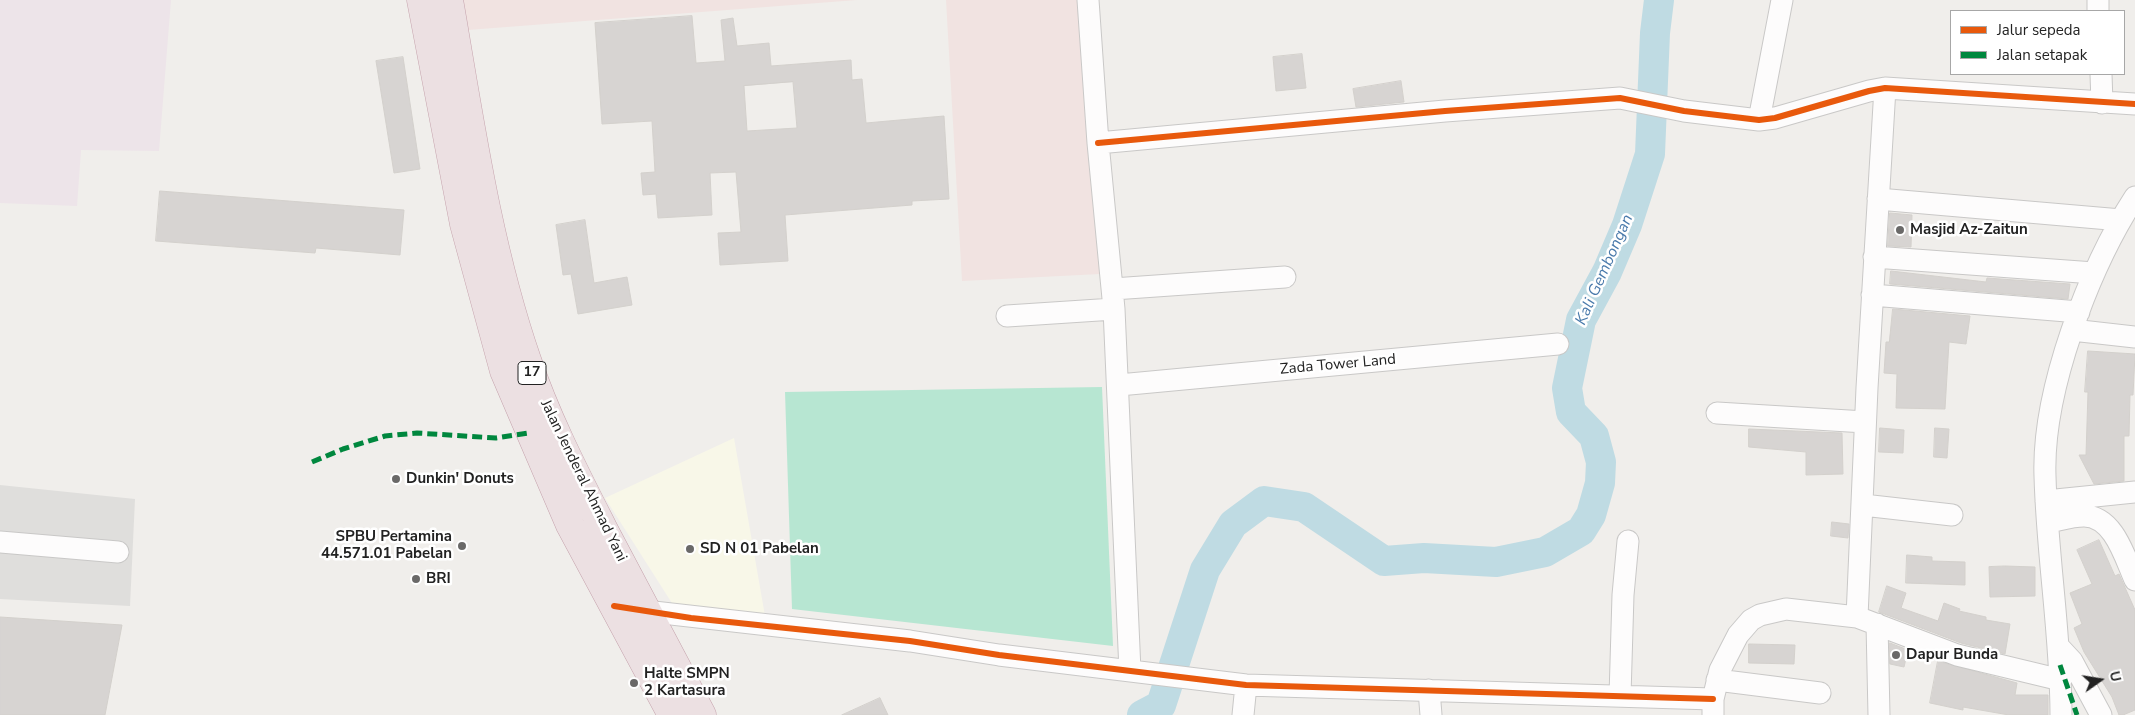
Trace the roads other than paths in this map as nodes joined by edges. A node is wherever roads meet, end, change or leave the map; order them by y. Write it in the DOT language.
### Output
graph roads {
  1 [pos="421,0"];
  2 [pos="448,0"];
  3 [pos="1088,0"];
  4 [pos="1782,0"];
  5 [pos="2101,75"];
  6 [pos="1885,88"];
  7 [pos="2102,103"];
  8 [pos="2135,104"];
  9 [pos="1759,120"];
  10 [pos="1098,143"];
  11 [pos="2135,197"];
  12 [pos="1878,199"];
  13 [pos="2120,220"];
  14 [pos="1874,257"];
  15 [pos="2094,273"];
  16 [pos="1285,278"];
  17 [pos="1872,295"];
  18 [pos="1113,299"];
  19 [pos="1007,316"];
  20 [pos="2076,321"];
  21 [pos="2135,337"];
  22 [pos="1558,344"];
  23 [pos="1119,385"];
  24 [pos="1717,413"];
  25 [pos="1865,422"];
  26 [pos="2135,492"];
  27 [pos="2046,501"];
  28 [pos="1863,505"];
  29 [pos="1952,516"];
  30 [pos="2049,522"];
  31 [pos="1628,541"];
  32 [pos="0,542"];
  33 [pos="118,552"];
  34 [pos="2135,580"];
  35 [pos="614,606"];
  36 [pos="647,611"];
  37 [pos="1867,620"];
  38 [pos="2059,647"];
  39 [pos="1140,672"];
  40 [pos="2061,680"];
  41 [pos="1246,685"];
  42 [pos="1430,690"];
  43 [pos="1820,693"];
  44 [pos="1620,696"];
  45 [pos="1714,698"];
  46 [pos="672,715"];
  47 [pos="702,715"];
  48 [pos="1243,715"];
  49 [pos="1431,715"];
  50 [pos="1879,715"];
  51 [pos="2061,715"];
  52 [pos="2100,715"];
  1 -- 35 [label="highway, Jalan Jenderal Ahmad Yani / 17"];
  2 -- 36 [label="highway, Jalan Jenderal Ahmad Yani / 17"];
  3 -- 10 [label="street"];
  4 -- 9 [label="street"];
  5 -- 7 [label="street"];
  6 -- 7 [label="street"];
  6 -- 9 [label="street"];
  6 -- 12 [label="street"];
  7 -- 8 [label="street"];
  9 -- 10 [label="street"];
  10 -- 18 [label="street"];
  11 -- 13 [label="street"];
  12 -- 13 [label="street"];
  12 -- 14 [label="street"];
  13 -- 15 [label="street"];
  14 -- 15 [label="street"];
  14 -- 17 [label="street"];
  15 -- 20 [label="street"];
  16 -- 18 [label="street"];
  17 -- 20 [label="street"];
  17 -- 25 [label="street"];
  18 -- 19 [label="street"];
  18 -- 23 [label="street"];
  20 -- 21 [label="street"];
  20 -- 27 [label="street"];
  22 -- 23 [label="street, Zada Tower Land"];
  23 -- 39 [label="street"];
  24 -- 25 [label="street"];
  25 -- 28 [label="street"];
  26 -- 27 [label="street"];
  27 -- 30 [label="street"];
  28 -- 29 [label="street"];
  28 -- 37 [label="street"];
  30 -- 34 [label="street"];
  30 -- 38 [label="street"];
  31 -- 44 [label="street"];
  32 -- 33 [label="street"];
  35 -- 36 [label="street"];
  35 -- 46 [label="highway, Jalan Jenderal Ahmad Yani / 17"];
  36 -- 39 [label="street"];
  36 -- 47 [label="highway, Jalan Jenderal Ahmad Yani / 17"];
  37 -- 40 [label="street"];
  37 -- 45 [label="street"];
  37 -- 50 [label="street"];
  38 -- 40 [label="street"];
  38 -- 52 [label="street"];
  39 -- 41 [label="street"];
  40 -- 51 [label="street"];
  41 -- 42 [label="street"];
  41 -- 48 [label="street"];
  42 -- 44 [label="street"];
  42 -- 49 [label="street"];
  43 -- 45 [label="street"];
  44 -- 45 [label="street"];
}
